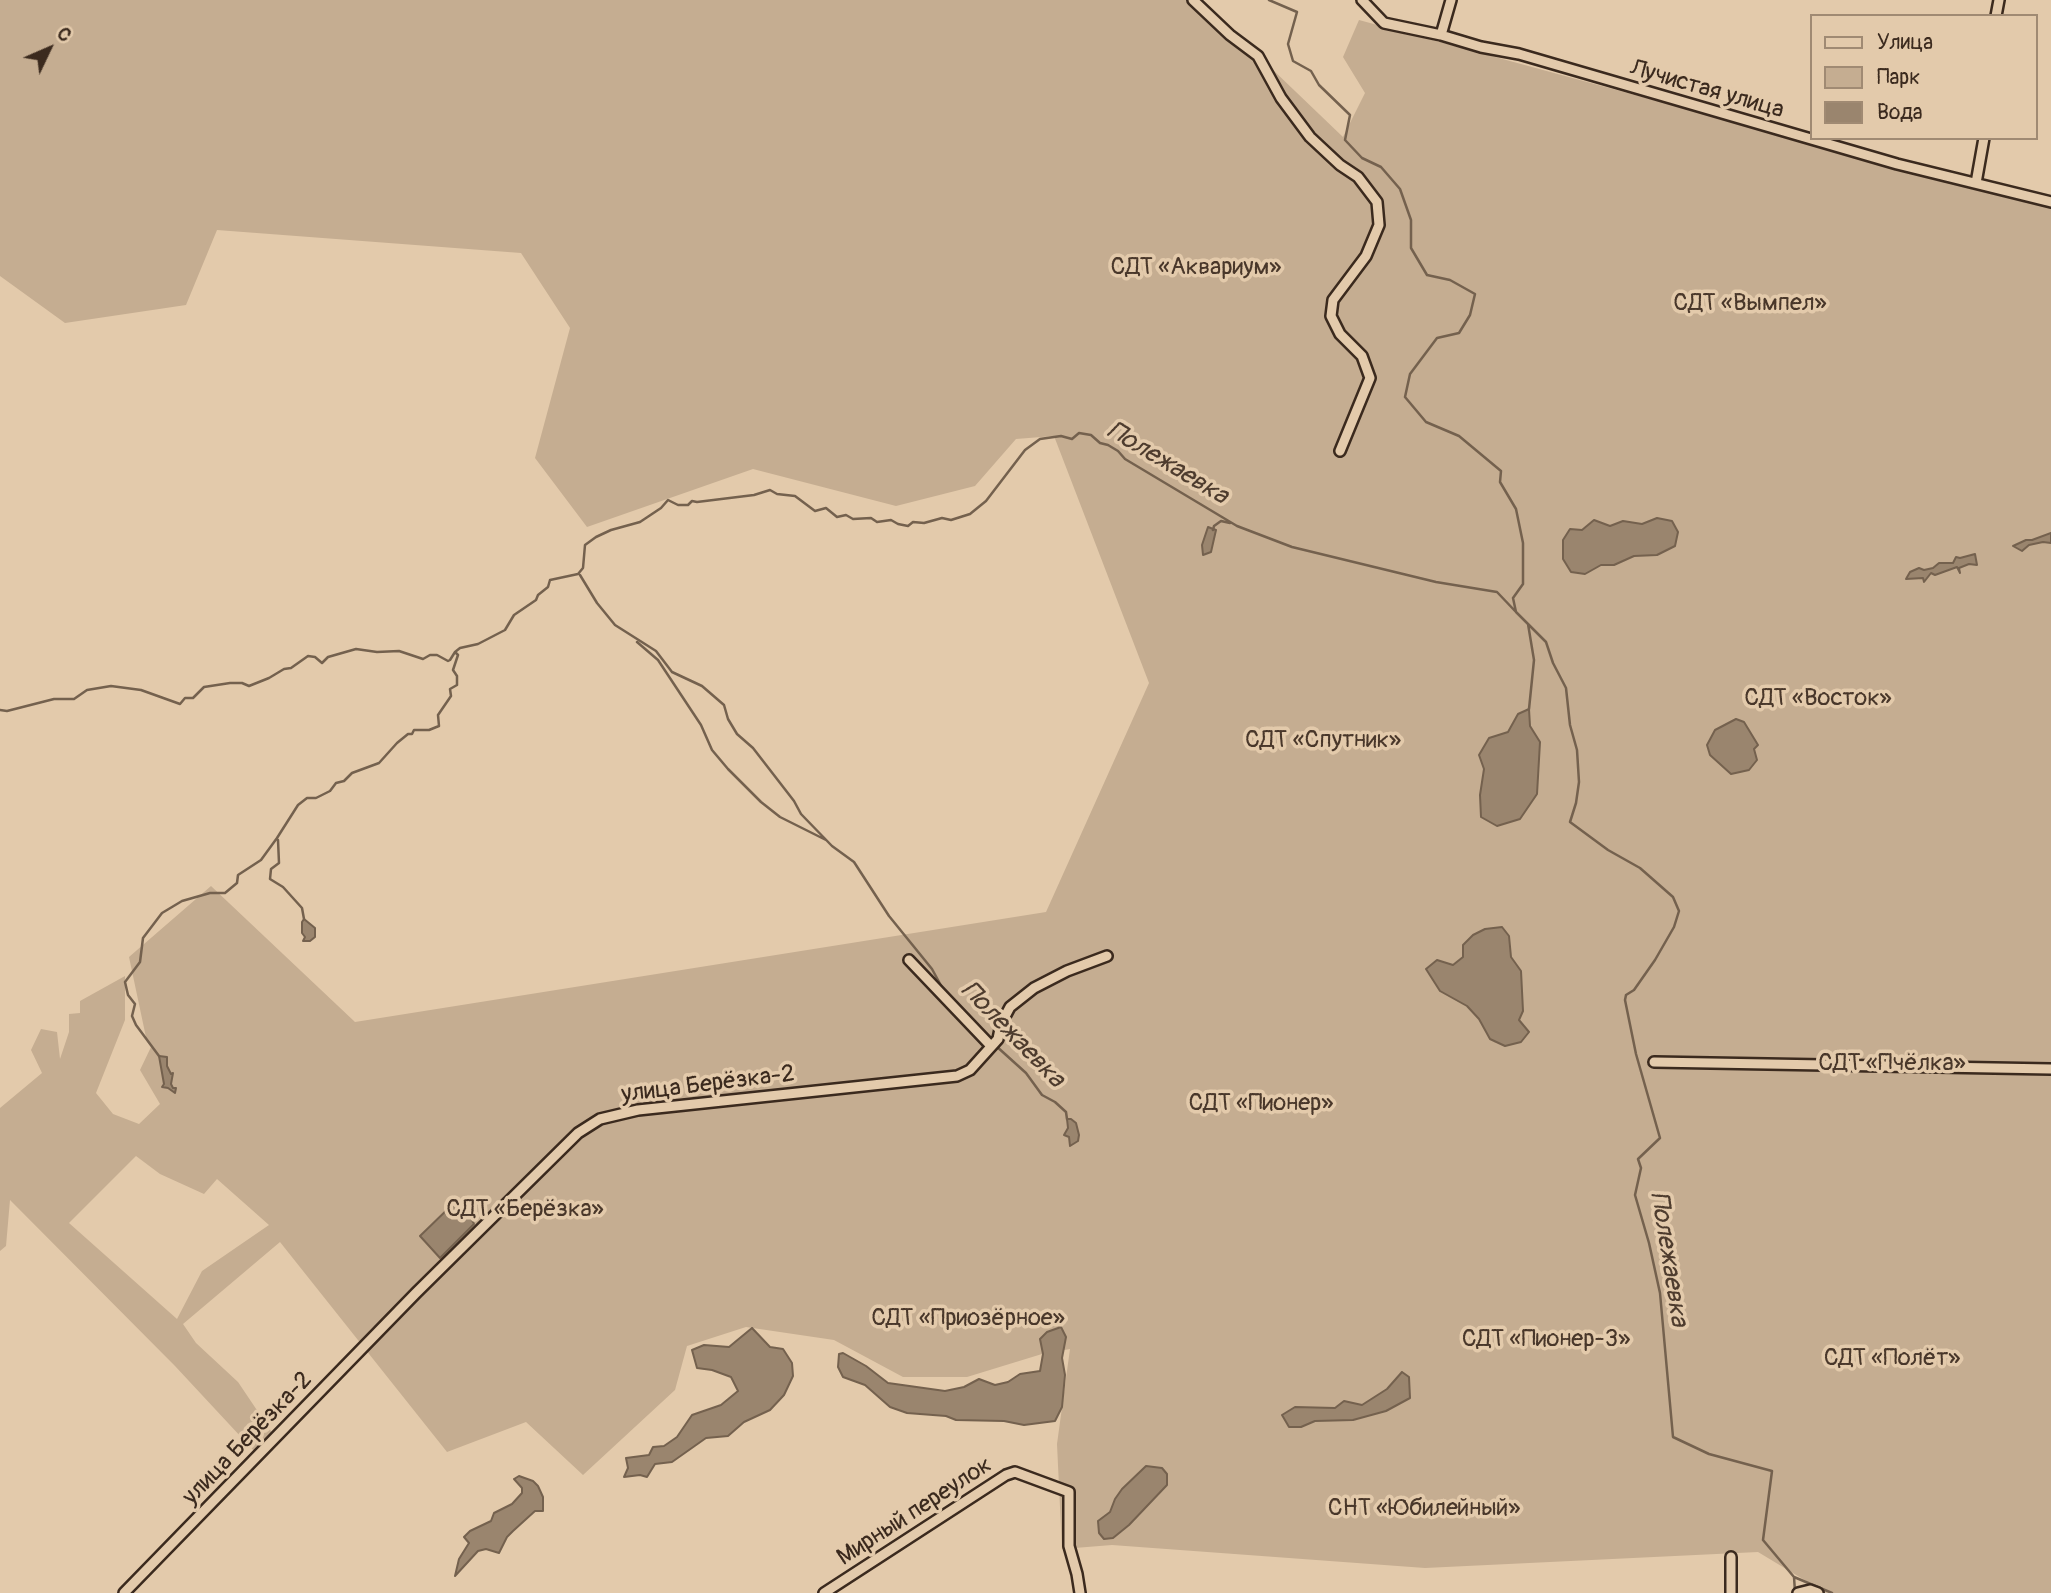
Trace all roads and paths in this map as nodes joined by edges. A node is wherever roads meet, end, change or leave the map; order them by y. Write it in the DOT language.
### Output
graph roads {
  1 [pos="1193,0"];
  2 [pos="1362,0"];
  3 [pos="1451,0"];
  4 [pos="1441,35"];
  5 [pos="1810,139"];
  6 [pos="1813,140"];
  7 [pos="1984,140"];
  8 [pos="1976,183"];
  9 [pos="2051,202"];
  10 [pos="1340,451"];
  11 [pos="1107,956"];
  12 [pos="909,960"];
  13 [pos="990,1045"];
  14 [pos="1654,1062"];
  15 [pos="2051,1069"];
  16 [pos="1731,1557"];
  17 [pos="124,1593"];
  18 [pos="824,1593"];
  19 [pos="1080,1593"];
  20 [pos="1731,1593"];
  21 [pos="1798,1593"];
  22 [pos="1818,1593"];
  1 -- 10 [label="street"];
  2 -- 4 [label="street, Лучистая улица"];
  3 -- 4 [label="street"];
  4 -- 5 [label="street, Лучистая улица"];
  6 -- 8 [label="street, Лучистая улица"];
  7 -- 8 [label="street"];
  8 -- 9 [label="street, Лучистая улица"];
  11 -- 13 [label="street, улица Берёзка-2"];
  12 -- 13 [label="street"];
  13 -- 17 [label="street, улица Берёзка-2"];
  14 -- 15 [label="street"];
  16 -- 20 [label="street"];
  18 -- 19 [label="street, Мирный переулок"];
  21 -- 22 [label="street"];
}
